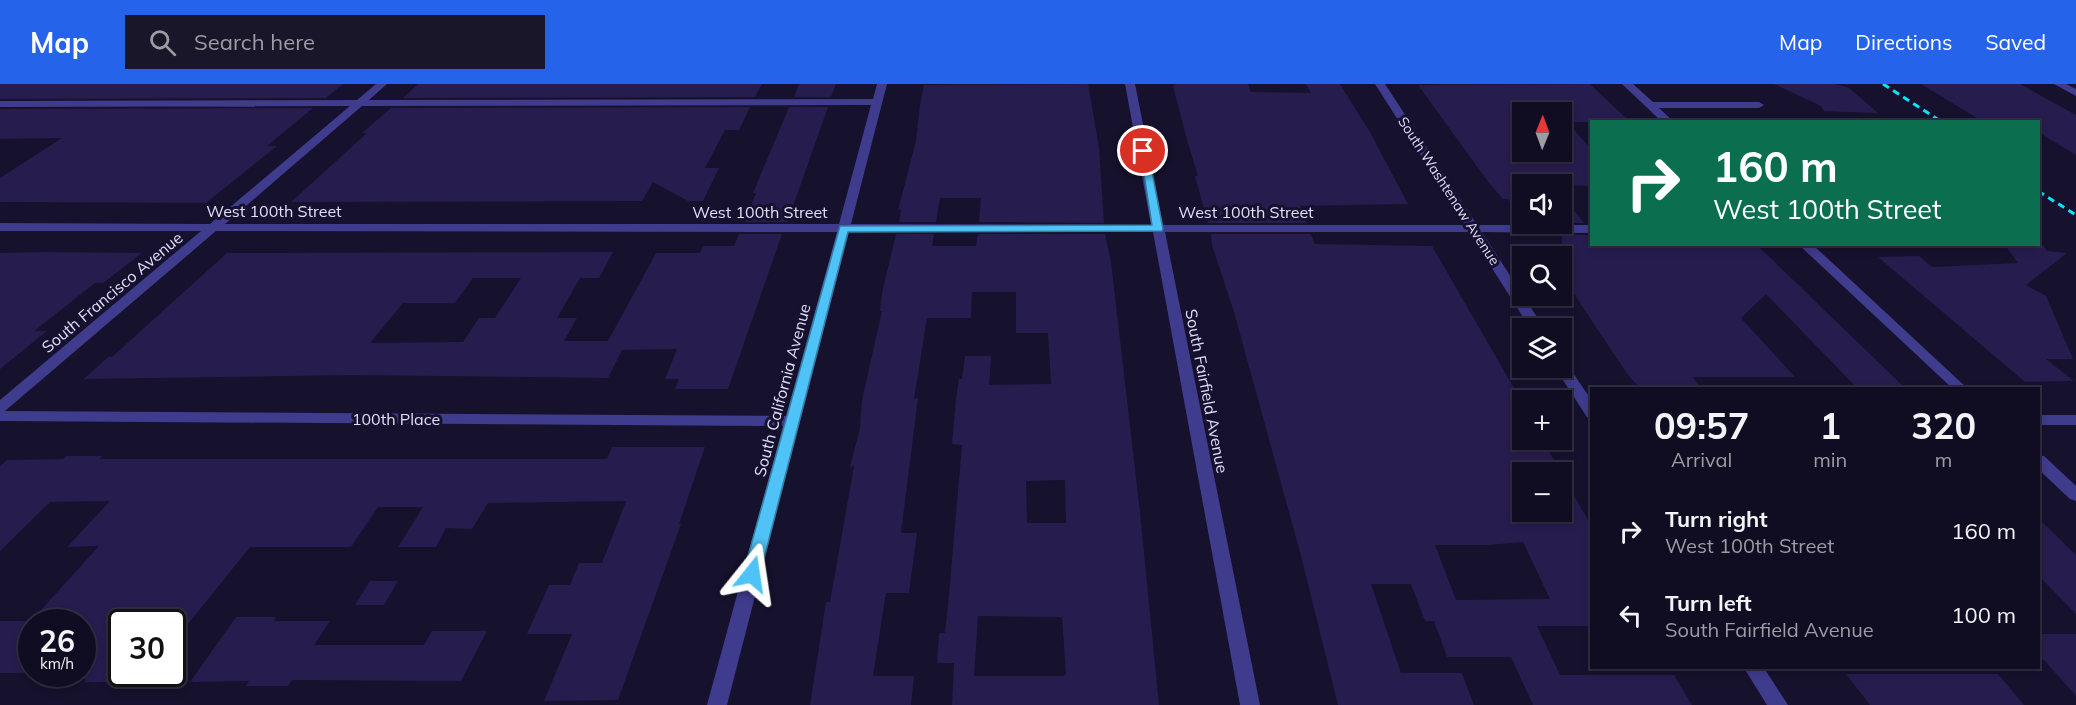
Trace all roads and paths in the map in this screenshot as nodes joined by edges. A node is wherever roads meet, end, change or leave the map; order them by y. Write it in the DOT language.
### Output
graph roads {
  1 [pos="382,84"];
  2 [pos="882,84"];
  3 [pos="1130,84"];
  4 [pos="1380,84"];
  5 [pos="1627,84"];
  6 [pos="2059,84"];
  7 [pos="2076,93"];
  8 [pos="877,102"];
  9 [pos="0,104"];
  10 [pos="359,104"];
  11 [pos="1650,105"];
  12 [pos="1759,105"];
  13 [pos="1667,120"];
  14 [pos="0,227"];
  15 [pos="214,227"];
  16 [pos="844,228"];
  17 [pos="1473,228"];
  18 [pos="1158,229"];
  19 [pos="1590,229"];
  20 [pos="1806,246"];
  21 [pos="1531,318"];
  22 [pos="1569,378"];
  23 [pos="1959,387"];
  24 [pos="0,408"];
  25 [pos="1590,411"];
  26 [pos="0,416"];
  27 [pos="2040,420"];
  28 [pos="2076,420"];
  29 [pos="792,421"];
  30 [pos="2040,462"];
  31 [pos="2076,495"];
  32 [pos="1755,669"];
  33 [pos="717,705"];
  34 [pos="1250,705"];
  35 [pos="1778,705"];
  1 -- 10 [label="street, South Francisco Avenue"];
  2 -- 8 [label="street, South California Avenue"];
  3 -- 18 [label="street, South Fairfield Avenue"];
  4 -- 17 [label="street, South Washtenaw Avenue"];
  5 -- 11 [label="street"];
  6 -- 7 [label="street"];
  8 -- 10 [label="street"];
  8 -- 16 [label="street, South California Avenue"];
  9 -- 10 [label="street"];
  10 -- 15 [label="street, South Francisco Avenue"];
  11 -- 12 [label="street"];
  11 -- 13 [label="street"];
  14 -- 15 [label="street, West 100th Street"];
  15 -- 16 [label="street, West 100th Street"];
  15 -- 24 [label="street, South Francisco Avenue"];
  16 -- 18 [label="street, West 100th Street"];
  16 -- 29 [label="street, South California Avenue"];
  17 -- 18 [label="street, West 100th Street"];
  17 -- 19 [label="street, West 100th Street"];
  17 -- 21 [label="street, South Washtenaw Avenue"];
  18 -- 34 [label="street, South Fairfield Avenue"];
  20 -- 23 [label="street"];
  22 -- 25 [label="street"];
  26 -- 29 [label="street, 100th Place"];
  27 -- 28 [label="street"];
  29 -- 33 [label="street, South California Avenue"];
  30 -- 31 [label="street"];
  32 -- 35 [label="street"];
}
